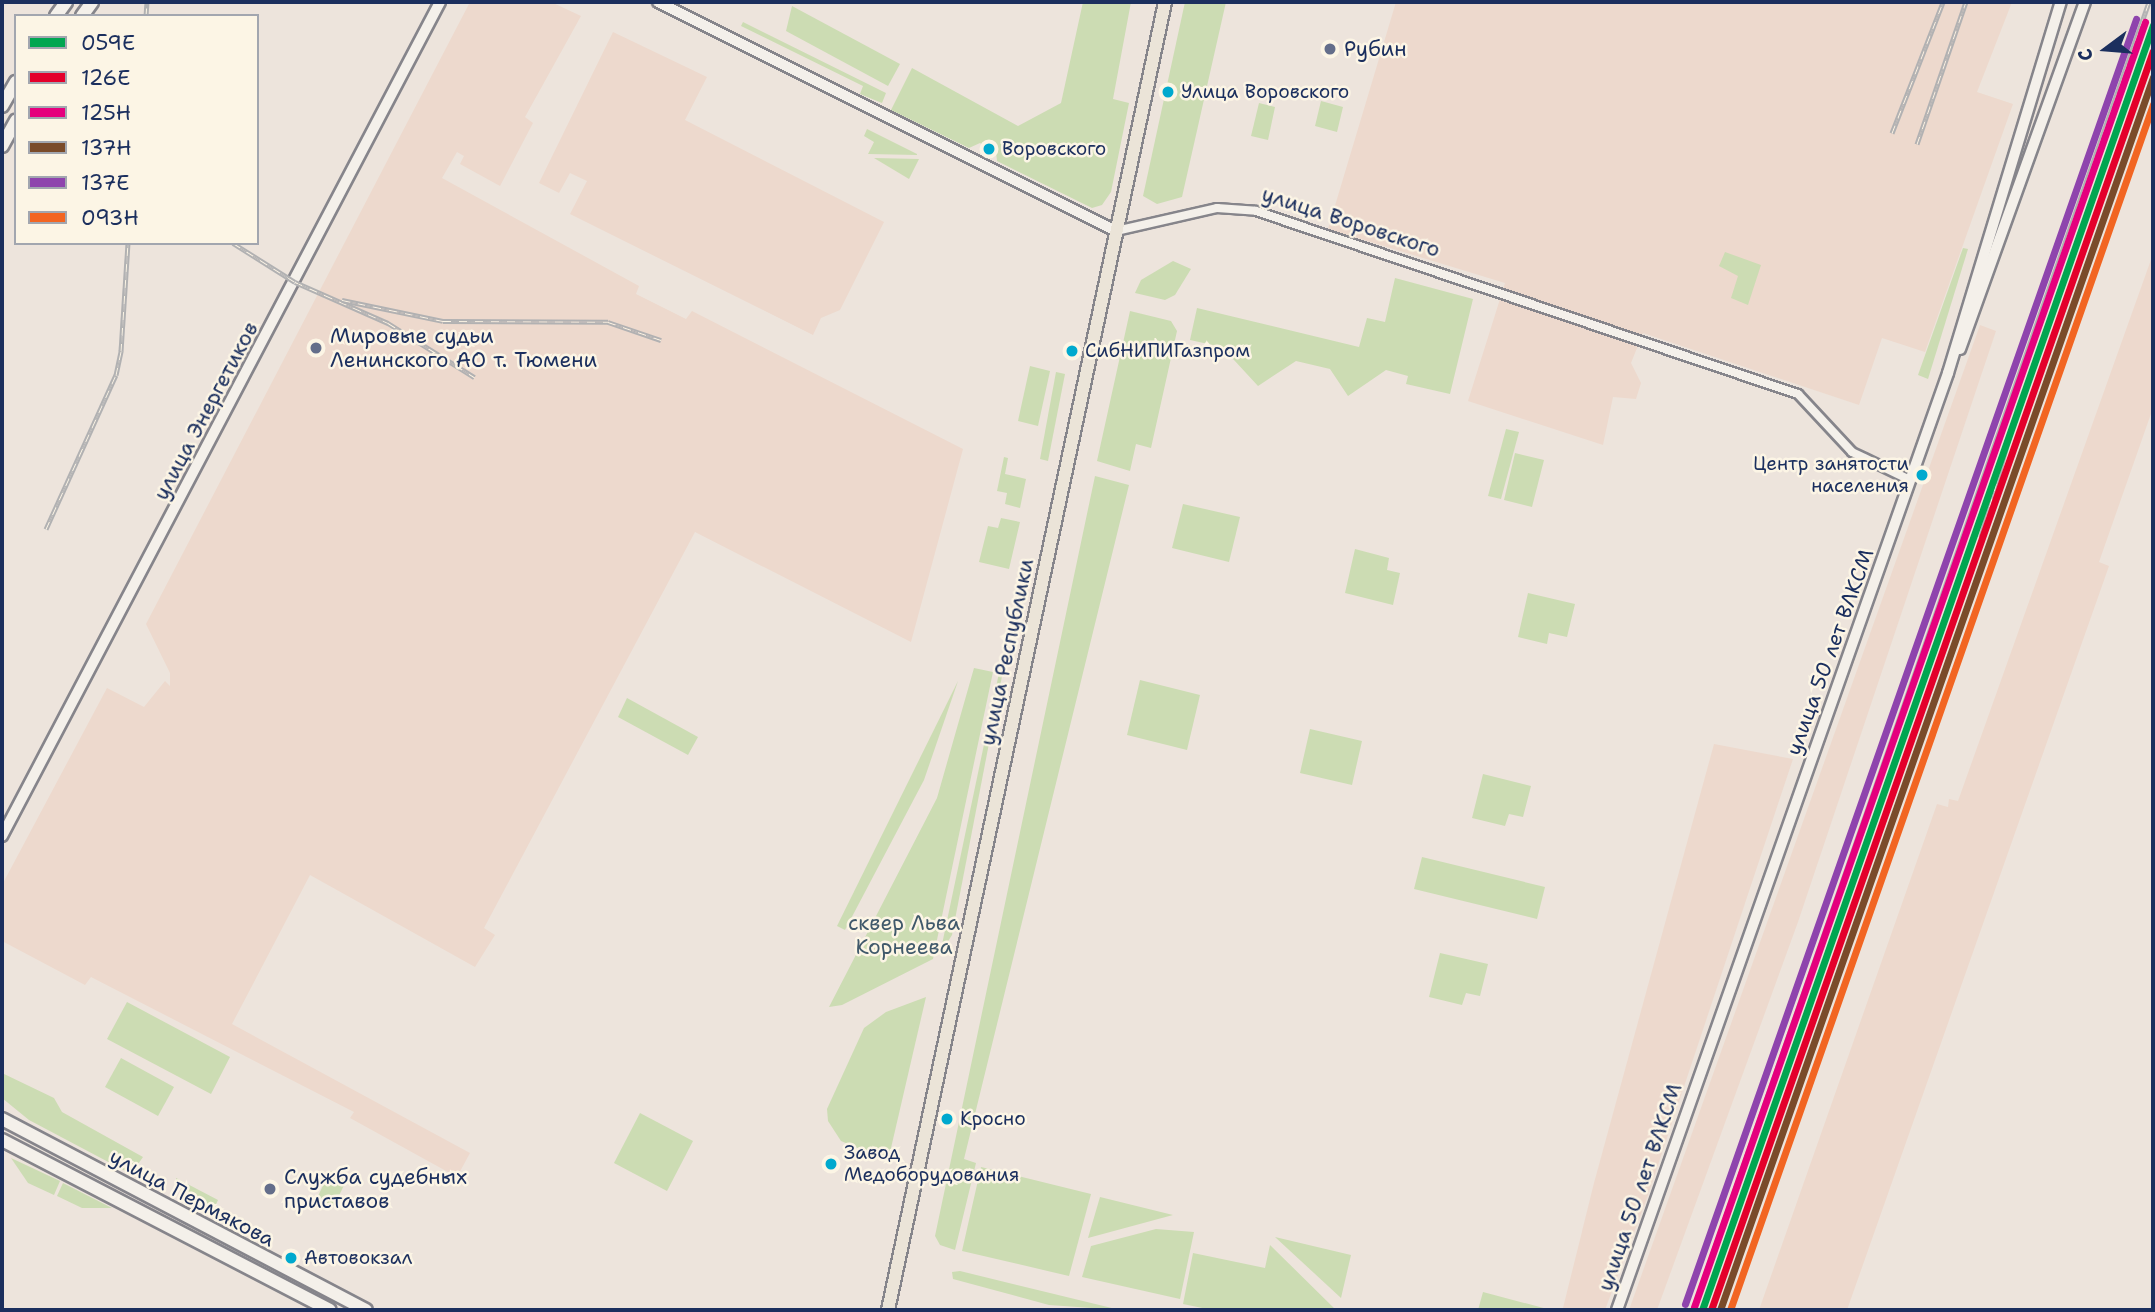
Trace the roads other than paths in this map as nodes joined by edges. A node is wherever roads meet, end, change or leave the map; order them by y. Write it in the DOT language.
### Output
graph roads {
  1 [pos="440,2"];
  2 [pos="658,2"];
  3 [pos="1165,2"];
  4 [pos="2062,2"];
  5 [pos="2085,2"];
  6 [pos="14,85"];
  7 [pos="2,106"];
  8 [pos="14,125"];
  9 [pos="2,146"];
  10 [pos="1116,231"];
  11 [pos="1948,373"];
  12 [pos="1910,480"];
  13 [pos="2,836"];
  14 [pos="2,1119"];
  15 [pos="2,1140"];
  16 [pos="887,1308"];
  17 [pos="330,1310"];
  18 [pos="366,1310"];
  19 [pos="1617,1310"];
  1 -- 13 [label="street, улица Энергетиков"];
  2 -- 10 [label="street"];
  3 -- 10 [label="main road, улица Республики"];
  4 -- 11 [label="street, улица 50 лет ВЛКСМ"];
  5 -- 11 [label="street"];
  6 -- 7 [label="main road"];
  8 -- 9 [label="main road"];
  10 -- 12 [label="street, улица Воровского"];
  10 -- 16 [label="main road, улица Республики"];
  11 -- 12 [label="street, улица 50 лет ВЛКСМ"];
  12 -- 19 [label="street, улица 50 лет ВЛКСМ"];
  14 -- 18 [label="main road, улица Пермякова"];
  15 -- 17 [label="main road, улица Пермякова"];
}
